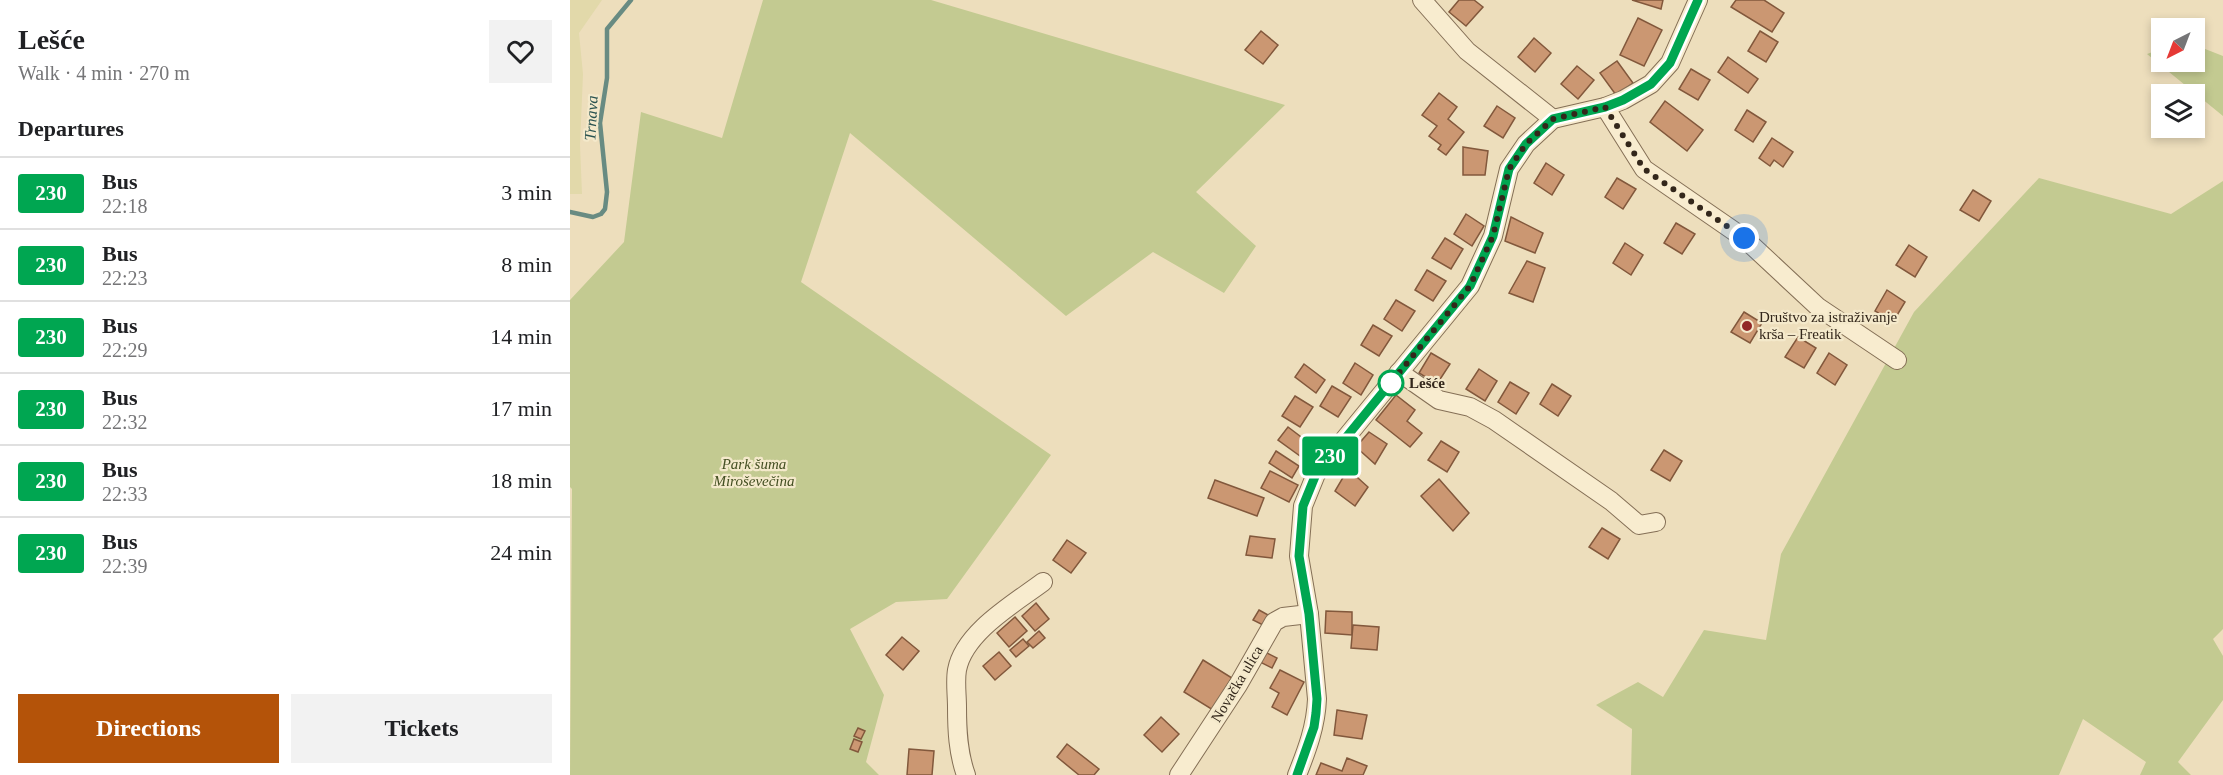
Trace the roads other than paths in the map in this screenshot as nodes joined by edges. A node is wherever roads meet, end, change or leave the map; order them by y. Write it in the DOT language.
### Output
graph roads {
  1 [pos="1422,0"];
  2 [pos="1698,0"];
  3 [pos="1605,107"];
  4 [pos="1553,119"];
  5 [pos="1897,360"];
  6 [pos="1399,372"];
  7 [pos="1656,522"];
  8 [pos="1043,582"];
  9 [pos="1309,614"];
  10 [pos="966,775"];
  11 [pos="1179,775"];
  12 [pos="1298,775"];
  1 -- 4 [label="street"];
  2 -- 3 [label="street"];
  3 -- 4 [label="street"];
  3 -- 5 [label="street"];
  4 -- 6 [label="street"];
  6 -- 7 [label="street"];
  6 -- 9 [label="street"];
  8 -- 10 [label="street"];
  9 -- 11 [label="street, Novačka ulica"];
  9 -- 12 [label="street"];
}
